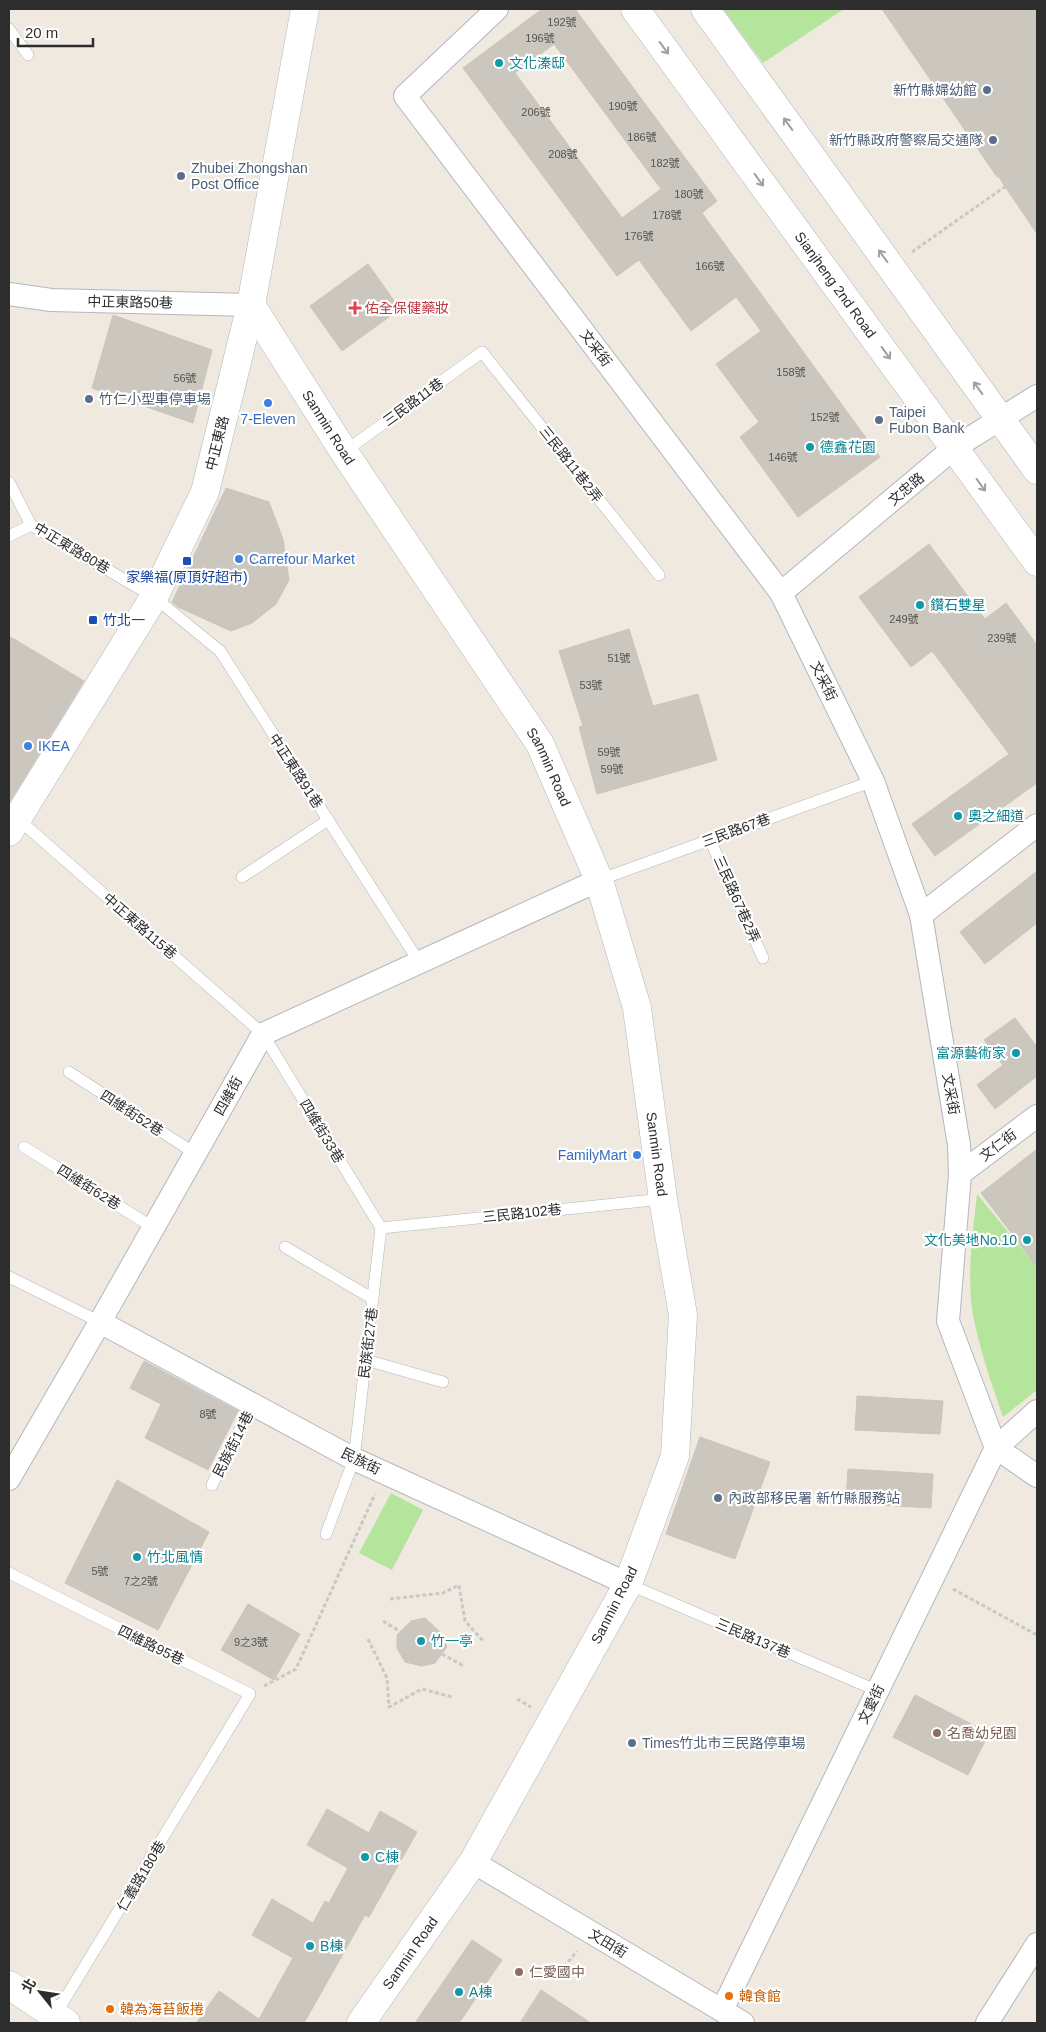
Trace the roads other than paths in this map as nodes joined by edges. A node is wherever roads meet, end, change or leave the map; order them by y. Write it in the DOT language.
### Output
graph roads {
  1 [pos="305,9"];
  2 [pos="497,9"];
  3 [pos="635,9"];
  4 [pos="705,9"];
  5 [pos="9,29"];
  6 [pos="28,55"];
  7 [pos="9,294"];
  8 [pos="251,305"];
  9 [pos="482,352"];
  10 [pos="1037,396"];
  11 [pos="1001,420"];
  12 [pos="954,448"];
  13 [pos="344,452"];
  14 [pos="1037,470"];
  15 [pos="9,482"];
  16 [pos="31,525"];
  17 [pos="9,536"];
  18 [pos="1037,562"];
  19 [pos="659,576"];
  20 [pos="782,593"];
  21 [pos="154,597"];
  22 [pos="873,781"];
  23 [pos="328,820"];
  24 [pos="11,821"];
  25 [pos="1037,825"];
  26 [pos="710,840"];
  27 [pos="242,877"];
  28 [pos="599,880"];
  29 [pos="920,914"];
  30 [pos="763,958"];
  31 [pos="419,962"];
  32 [pos="263,1034"];
  33 [pos="69,1072"];
  34 [pos="1037,1116"];
  35 [pos="24,1147"];
  36 [pos="196,1154"];
  37 [pos="960,1174"];
  38 [pos="663,1199"];
  39 [pos="154,1228"];
  40 [pos="381,1228"];
  41 [pos="285,1246"];
  42 [pos="9,1277"];
  43 [pos="373,1299"];
  44 [pos="100,1322"];
  45 [pos="366,1360"];
  46 [pos="443,1382"];
  47 [pos="253,1404"];
  48 [pos="1037,1410"];
  49 [pos="996,1448"];
  50 [pos="354,1459"];
  51 [pos="1037,1476"];
  52 [pos="9,1479"];
  53 [pos="212,1484"];
  54 [pos="326,1534"];
  55 [pos="9,1573"];
  56 [pos="628,1584"];
  57 [pos="878,1691"];
  58 [pos="226,1736"];
  59 [pos="473,1862"];
  60 [pos="1037,1944"];
  61 [pos="9,1985"];
  62 [pos="722,2010"];
  63 [pos="57,2021"];
  64 [pos="361,2023"];
  65 [pos="743,2023"];
  66 [pos="987,2023"];
  1 -- 8 [label="street, 中正東路"];
  2 -- 20 [label="street, 文采街"];
  3 -- 12 [label="street, Sianjheng 2nd Road, one-way"];
  11 -- 4 [label="street, one-way"];
  5 -- 6 [label="lane"];
  7 -- 8 [label="street, 中正東路50巷"];
  8 -- 13 [label="street, Sanmin Road"];
  8 -- 21 [label="street, 中正東路"];
  9 -- 13 [label="lane, 三民路11巷"];
  9 -- 19 [label="lane, 三民路11巷2弄"];
  10 -- 11 [label="street, 文忠路"];
  11 -- 12 [label="street, 文忠路"];
  11 -- 14 [label="street"];
  12 -- 18 [label="street, Sianjheng 2nd Road, one-way"];
  12 -- 20 [label="street, 文忠路"];
  13 -- 28 [label="street, Sanmin Road"];
  15 -- 16 [label="lane, 中正東路80巷"];
  16 -- 17 [label="lane"];
  16 -- 21 [label="lane, 中正東路80巷"];
  20 -- 22 [label="street, 文采街"];
  21 -- 23 [label="lane, 中正東路91巷"];
  21 -- 24 [label="street, 中正東路"];
  22 -- 26 [label="lane, 三民路67巷"];
  22 -- 29 [label="street, 文采街"];
  23 -- 27 [label="lane"];
  23 -- 31 [label="lane, 中正東路91巷"];
  24 -- 32 [label="lane, 中正東路115巷"];
  25 -- 29 [label="street"];
  26 -- 28 [label="lane, 三民路67巷"];
  26 -- 30 [label="lane, 三民路67巷2弄"];
  28 -- 31 [label="street"];
  28 -- 38 [label="street, Sanmin Road"];
  29 -- 37 [label="street, 文采街"];
  31 -- 32 [label="street"];
  32 -- 36 [label="street, 四維街"];
  32 -- 40 [label="lane, 四維街33巷"];
  33 -- 36 [label="lane, 四維街52巷"];
  34 -- 37 [label="street, 文仁街"];
  35 -- 39 [label="lane, 四維街62巷"];
  36 -- 39 [label="street, 四維街"];
  37 -- 49 [label="street, 文采街"];
  38 -- 40 [label="lane, 三民路102巷"];
  38 -- 56 [label="street, Sanmin Road"];
  39 -- 44 [label="street, 四維街"];
  40 -- 43 [label="lane, 民族街27巷"];
  41 -- 43 [label="lane"];
  42 -- 44 [label="lane"];
  43 -- 45 [label="lane, 民族街27巷"];
  44 -- 47 [label="street, 民族街"];
  44 -- 52 [label="street, 四維街"];
  45 -- 46 [label="lane"];
  45 -- 50 [label="lane, 民族街27巷"];
  47 -- 50 [label="street, 民族街"];
  47 -- 53 [label="lane, 民族街14巷"];
  48 -- 49 [label="street, 文愛街"];
  49 -- 51 [label="street"];
  49 -- 57 [label="street, 文愛街"];
  50 -- 54 [label="lane, 民族街27巷"];
  50 -- 56 [label="street, 民族街"];
  55 -- 58 [label="lane, 四維路95巷"];
  56 -- 57 [label="lane, 三民路137巷"];
  56 -- 59 [label="street, Sanmin Road"];
  57 -- 62 [label="street, 文愛街"];
  58 -- 63 [label="lane, 仁義路180巷"];
  59 -- 62 [label="street, 文田街"];
  59 -- 64 [label="street, Sanmin Road"];
  60 -- 66 [label="street"];
  61 -- 63 [label="street"];
  62 -- 65 [label="street, 文田街"];
}
